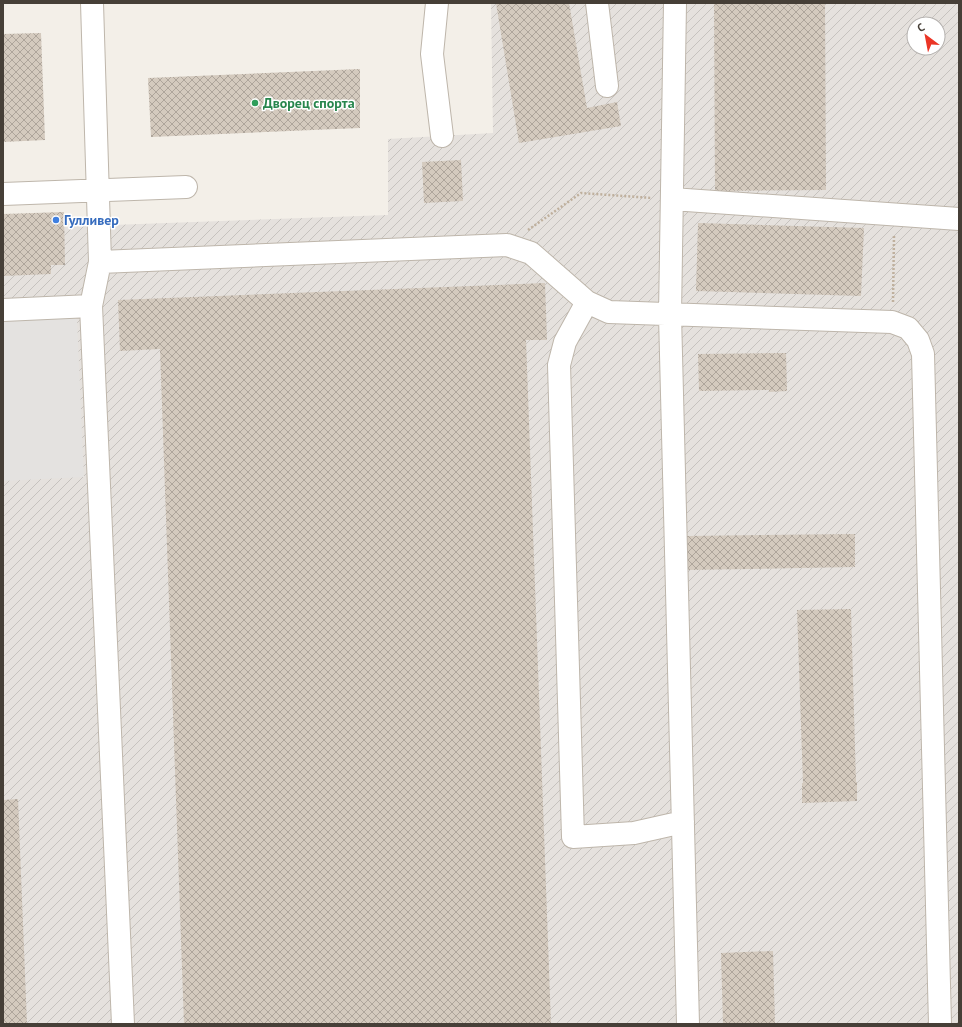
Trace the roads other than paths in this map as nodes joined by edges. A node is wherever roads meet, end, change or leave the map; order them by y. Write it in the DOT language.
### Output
graph roads {
  1 [pos="92,3"];
  2 [pos="438,3"];
  3 [pos="597,3"];
  4 [pos="675,3"];
  5 [pos="607,86"];
  6 [pos="442,136"];
  7 [pos="186,187"];
  8 [pos="98,189"];
  9 [pos="3,194"];
  10 [pos="672,199"];
  11 [pos="959,219"];
  12 [pos="100,262"];
  13 [pos="587,302"];
  14 [pos="91,306"];
  15 [pos="3,310"];
  16 [pos="670,315"];
  17 [pos="683,822"];
  18 [pos="123,1024"];
  19 [pos="688,1024"];
  20 [pos="940,1024"];
  1 -- 8 [label="lane"];
  2 -- 6 [label="lane"];
  3 -- 5 [label="lane"];
  4 -- 10 [label="lane"];
  7 -- 8 [label="lane"];
  8 -- 9 [label="lane"];
  8 -- 12 [label="lane"];
  10 -- 11 [label="lane"];
  10 -- 16 [label="lane"];
  12 -- 13 [label="lane"];
  12 -- 14 [label="lane"];
  13 -- 16 [label="lane"];
  13 -- 17 [label="lane"];
  14 -- 15 [label="lane"];
  14 -- 18 [label="lane"];
  16 -- 17 [label="lane"];
  16 -- 20 [label="lane"];
  17 -- 19 [label="lane"];
}
